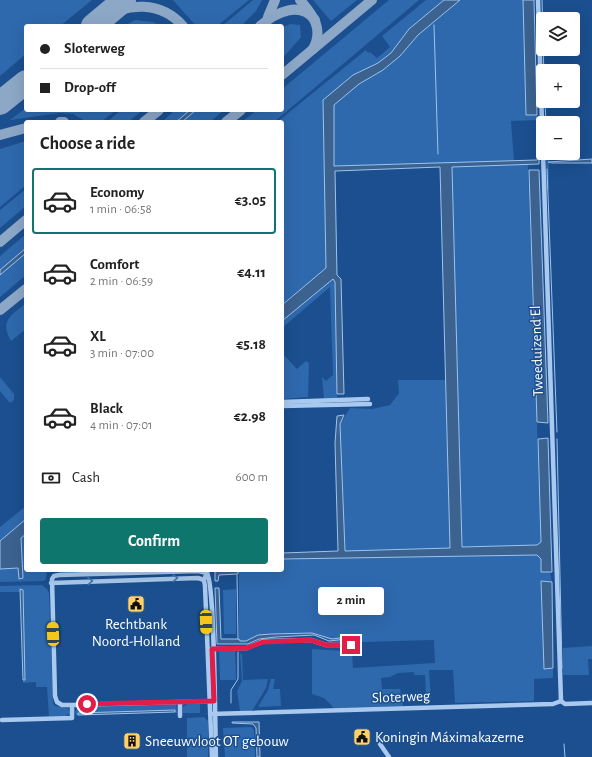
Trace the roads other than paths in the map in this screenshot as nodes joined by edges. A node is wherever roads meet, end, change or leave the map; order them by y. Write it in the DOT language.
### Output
graph roads {
  1 [pos="538,0"];
  2 [pos="284,402"];
  3 [pos="284,406"];
  4 [pos="163,572"];
  5 [pos="208,572"];
  6 [pos="204,580"];
  7 [pos="51,583"];
  8 [pos="351,645"];
  9 [pos="210,649"];
  10 [pos="211,701"];
  11 [pos="561,701"];
  12 [pos="180,702"];
  13 [pos="592,703"];
  14 [pos="72,705"];
  15 [pos="212,714"];
  16 [pos="180,716"];
  17 [pos="2,720"];
  18 [pos="380,744"];
  19 [pos="212,757"];
  20 [pos="216,757"];
  21 [pos="389,757"];
  1 -- 11 [label="street, Tweeduizend El"];
  2 -- 3 [label="street"];
  4 -- 7 [label="street"];
  5 -- 6 [label="street"];
  5 -- 9 [label="street"];
  7 -- 6 [label="street, one-way"];
  6 -- 9 [label="street"];
  7 -- 14 [label="street"];
  8 -- 9 [label="street"];
  9 -- 10 [label="street"];
  10 -- 12 [label="street"];
  10 -- 15 [label="street"];
  11 -- 13 [label="street, Sloterweg"];
  11 -- 15 [label="street, Sloterweg"];
  12 -- 14 [label="street"];
  12 -- 16 [label="street"];
  14 -- 17 [label="street"];
  15 -- 19 [label="street"];
  15 -- 20 [label="street"];
  18 -- 21 [label="street"];
}
